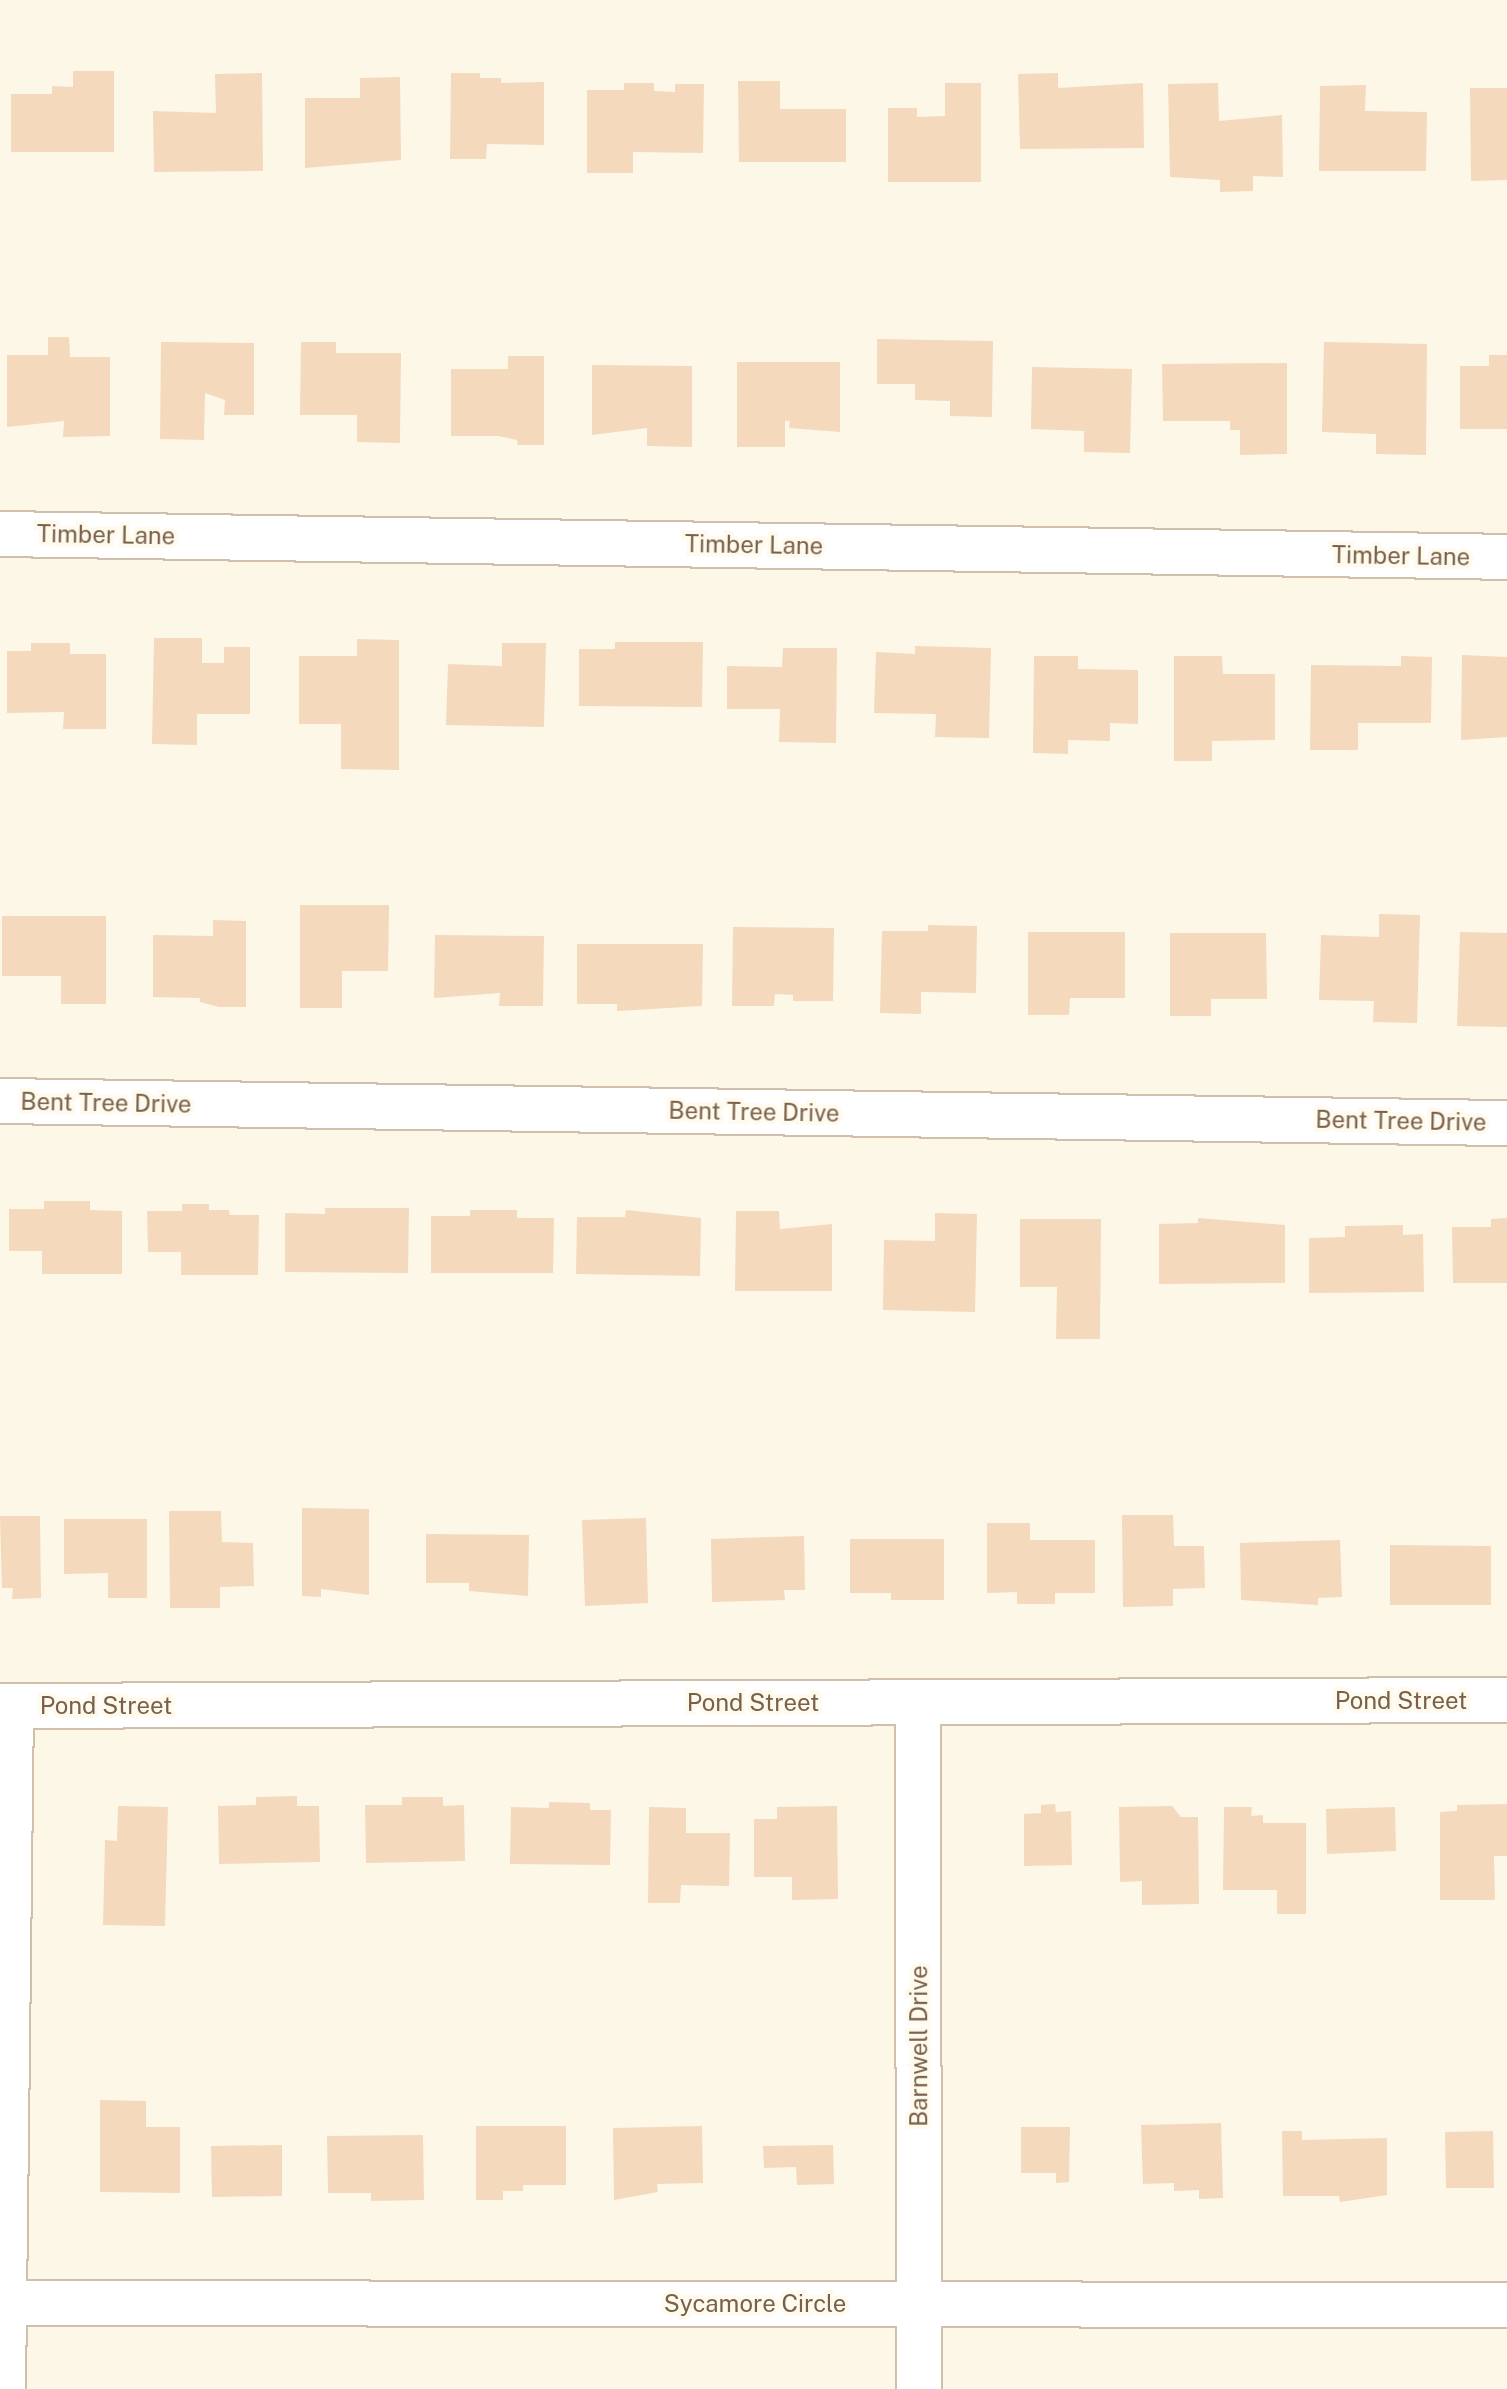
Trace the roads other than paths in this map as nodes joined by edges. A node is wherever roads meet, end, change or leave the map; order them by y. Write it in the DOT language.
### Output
graph roads {
  1 [pos="0,534"];
  2 [pos="1507,557"];
  3 [pos="0,1101"];
  4 [pos="1507,1123"];
  5 [pos="1507,1700"];
  6 [pos="918,1702"];
  7 [pos="6,1706"];
  8 [pos="3,2303"];
  9 [pos="919,2305"];
  10 [pos="1507,2305"];
  11 [pos="3,2389"];
  12 [pos="919,2389"];
  1 -- 2 [label="street, Timber Lane"];
  3 -- 4 [label="street, Bent Tree Drive"];
  5 -- 6 [label="street, Pond Street"];
  6 -- 7 [label="street, Pond Street"];
  6 -- 9 [label="street, Barnwell Drive"];
  7 -- 8 [label="street"];
  8 -- 9 [label="street, Sycamore Circle"];
  8 -- 11 [label="street"];
  9 -- 10 [label="street, Sycamore Circle"];
  9 -- 12 [label="street, Barnwell Drive"];
}
